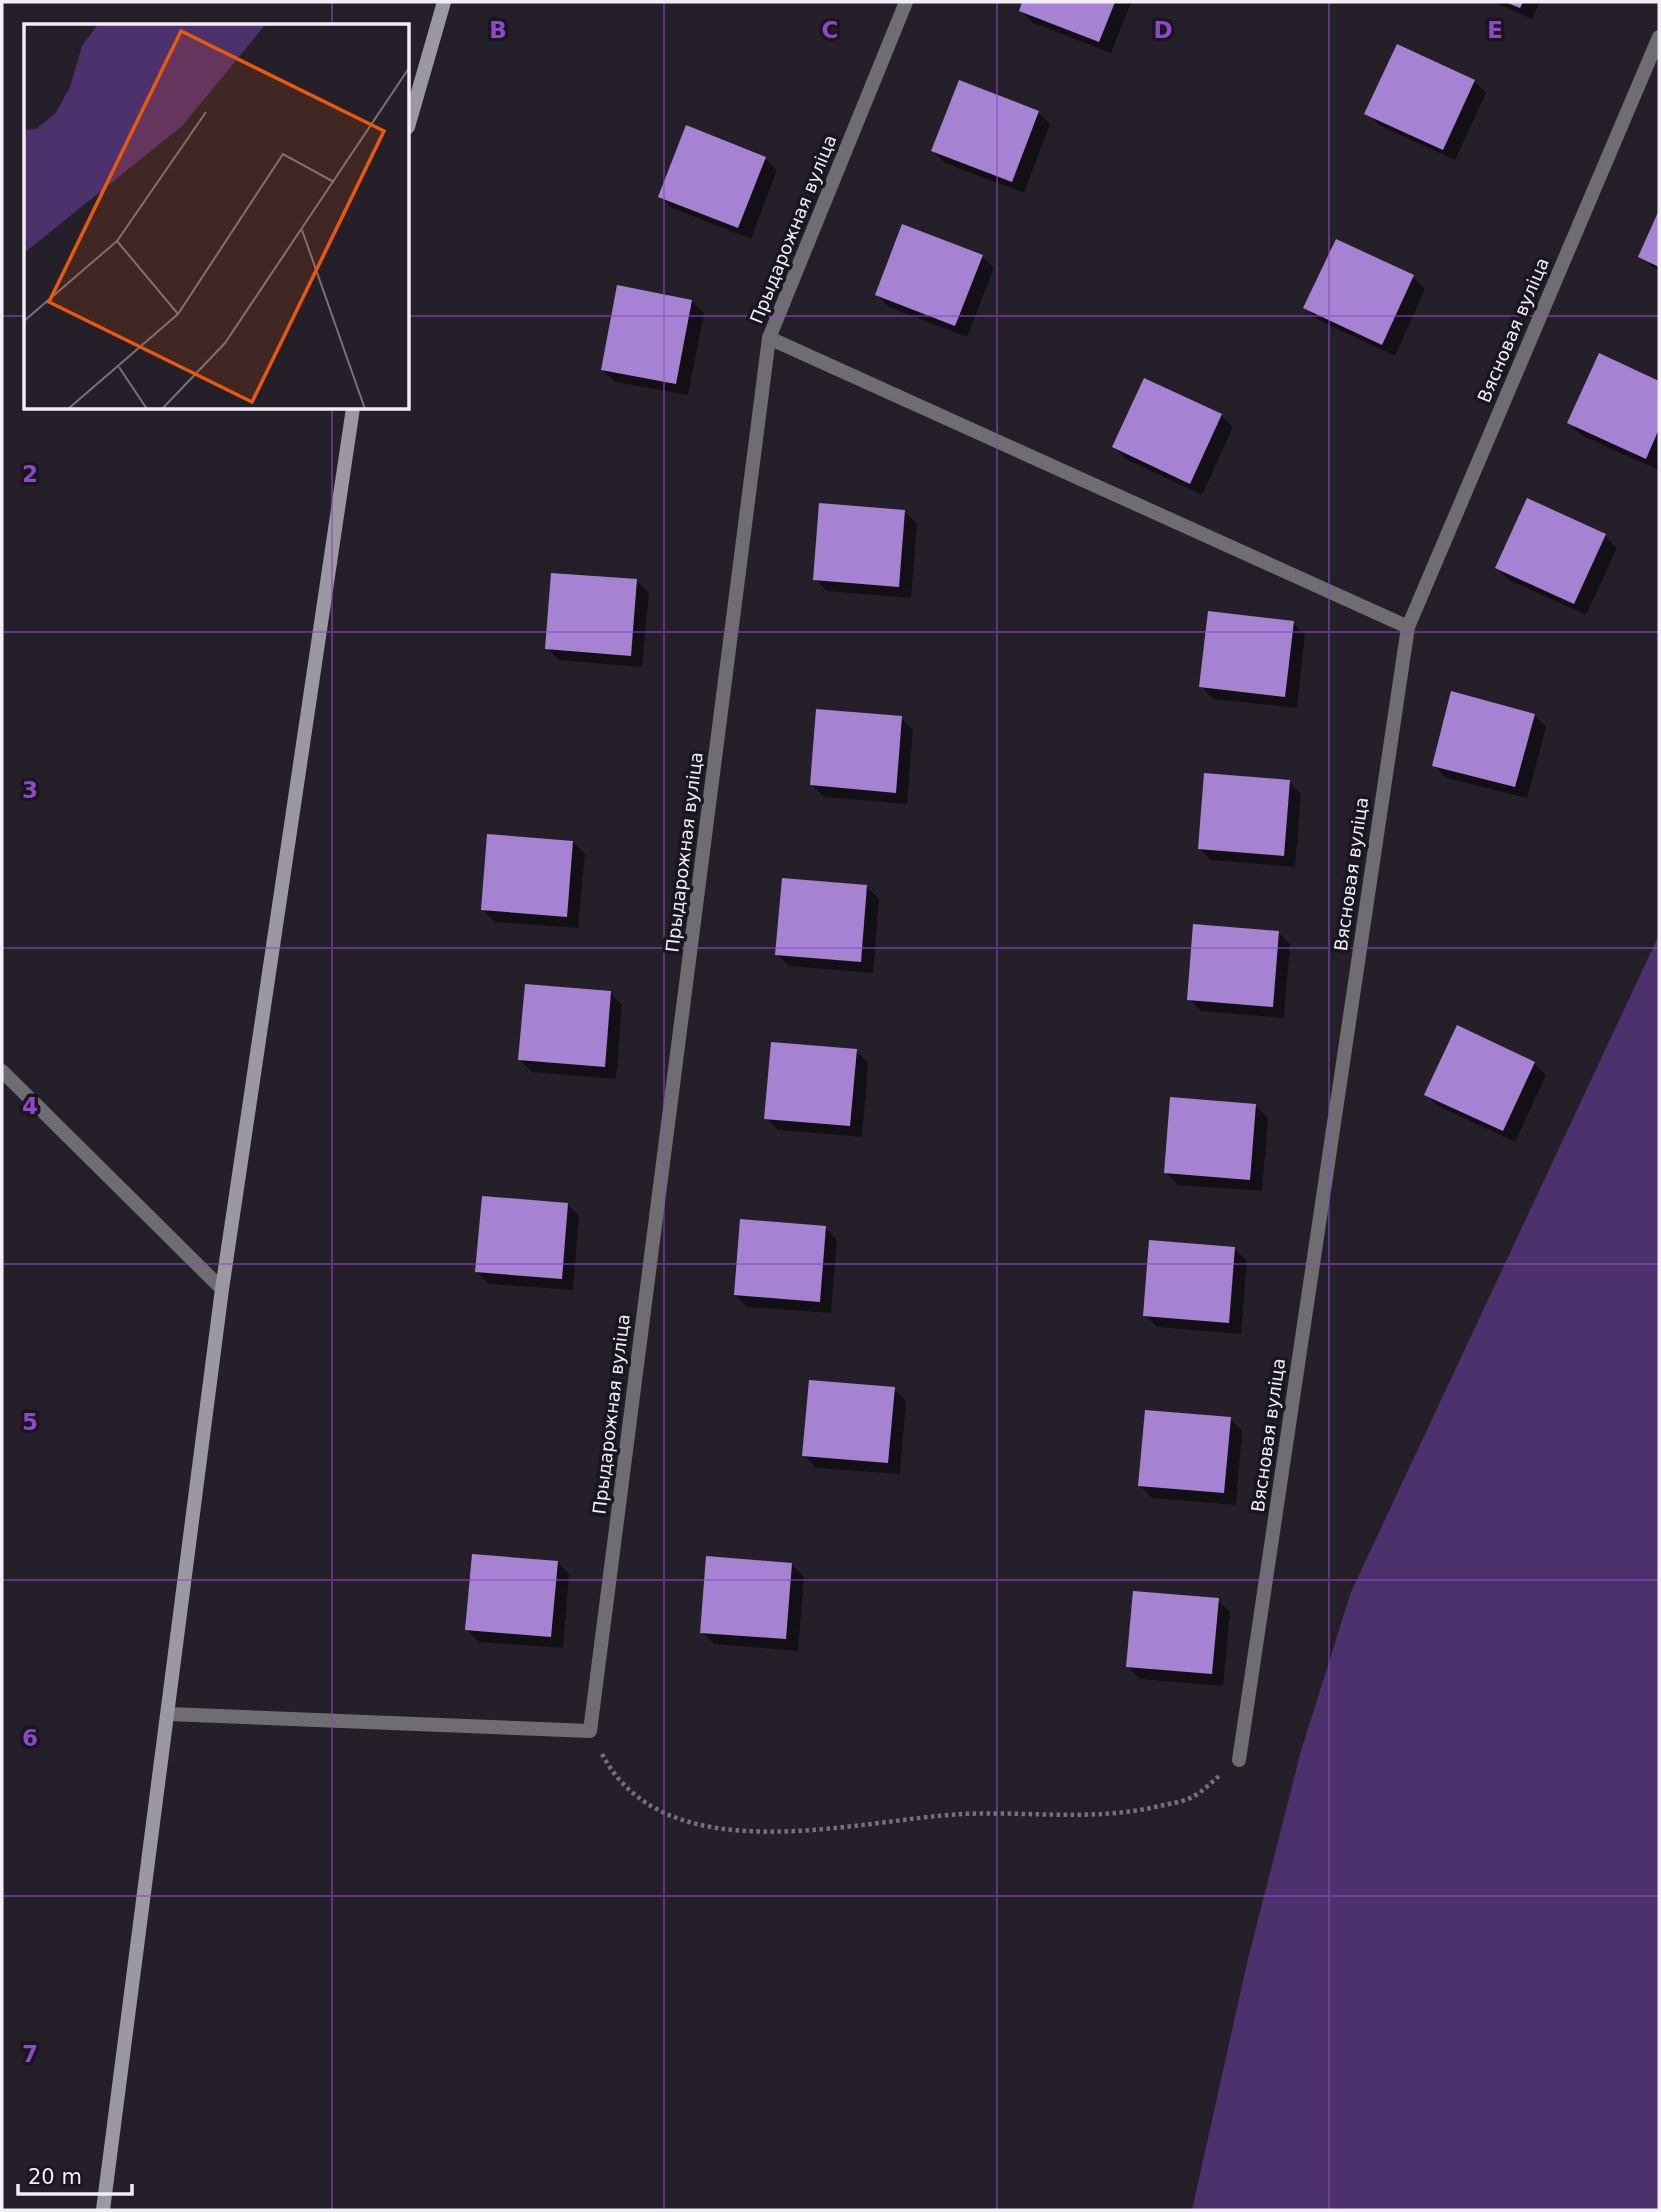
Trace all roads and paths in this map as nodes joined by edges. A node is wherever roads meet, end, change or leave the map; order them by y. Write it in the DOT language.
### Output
graph roads {
  1 [pos="444,2"];
  2 [pos="906,2"];
  3 [pos="1659,37"];
  4 [pos="410,120"];
  5 [pos="769,338"];
  6 [pos="353,410"];
  7 [pos="1408,627"];
  8 [pos="2,1071"];
  9 [pos="222,1289"];
  10 [pos="169,1714"];
  11 [pos="590,1731"];
  12 [pos="1239,1760"];
  13 [pos="103,2210"];
  1 -- 4 [label="street"];
  2 -- 5 [label="street, Прыдарожная вуліца"];
  3 -- 7 [label="street, Вясновая вуліца"];
  5 -- 7 [label="street"];
  5 -- 11 [label="street, Прыдарожная вуліца"];
  6 -- 9 [label="street"];
  7 -- 12 [label="street, Вясновая вуліца"];
  8 -- 9 [label="street"];
  9 -- 10 [label="street"];
  10 -- 11 [label="street"];
  10 -- 13 [label="street"];
  11 -- 12 [label="path"];
}
